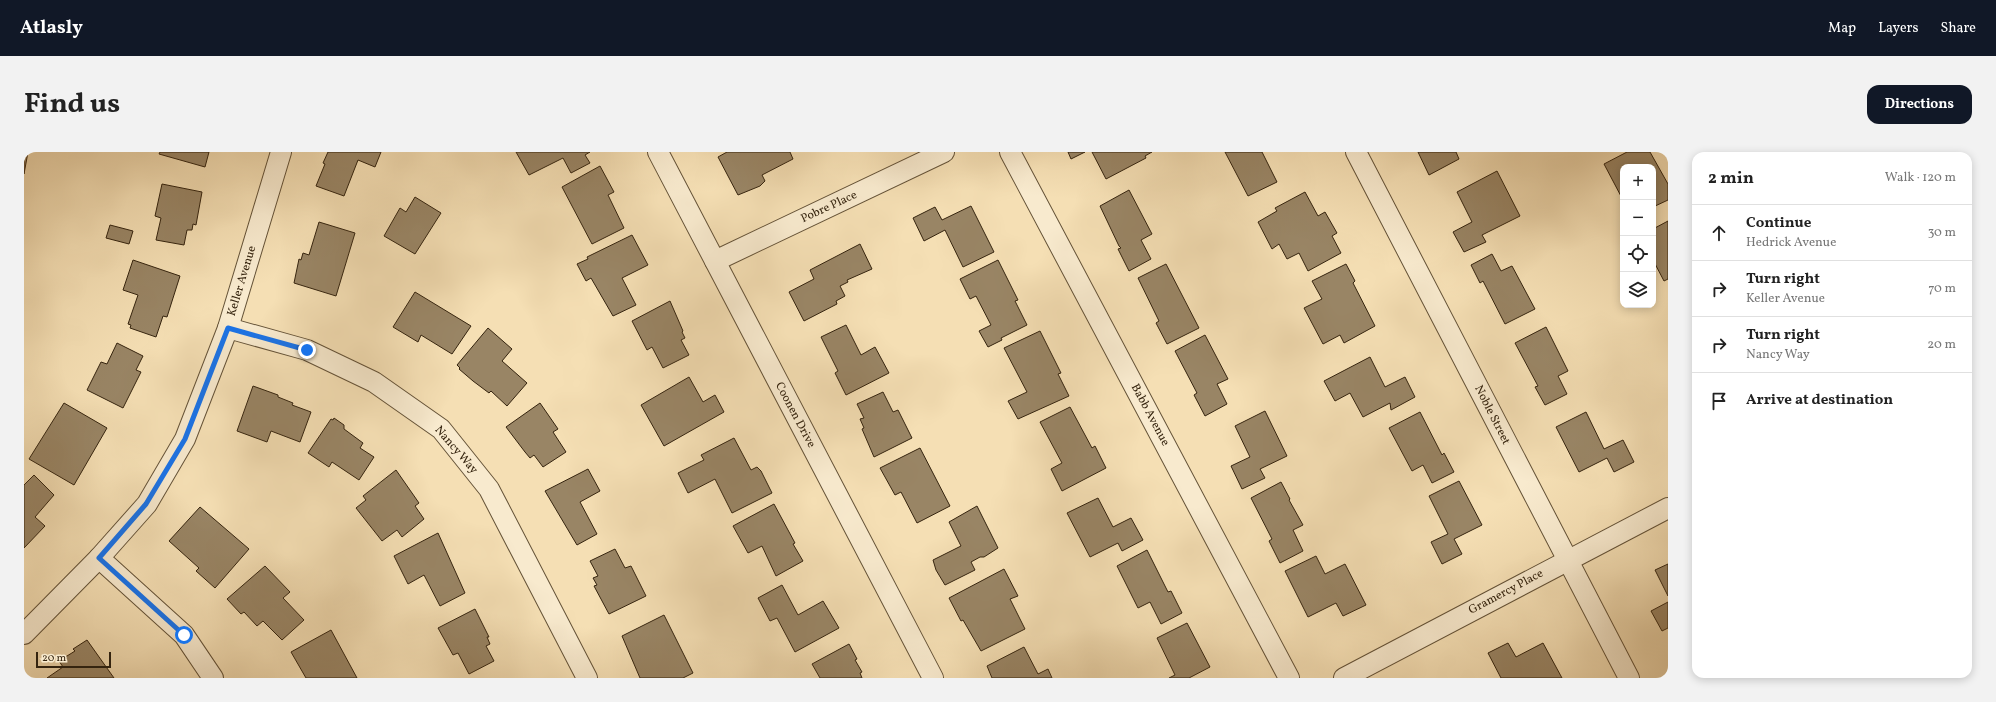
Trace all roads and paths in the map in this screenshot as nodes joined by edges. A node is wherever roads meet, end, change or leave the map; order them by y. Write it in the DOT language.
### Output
graph roads {
  1 [pos="282,152"];
  2 [pos="658,152"];
  3 [pos="944,152"];
  4 [pos="1010,152"];
  5 [pos="1356,152"];
  6 [pos="715,261"];
  7 [pos="228,328"];
  8 [pos="1668,508"];
  9 [pos="99,558"];
  10 [pos="1567,560"];
  11 [pos="24,634"];
  12 [pos="213,678"];
  13 [pos="587,678"];
  14 [pos="933,678"];
  15 [pos="1289,678"];
  16 [pos="1344,678"];
  17 [pos="1629,678"];
  1 -- 7 [label="street, Keller Avenue"];
  2 -- 6 [label="street, Coonen Drive"];
  3 -- 6 [label="street, Pobre Place"];
  4 -- 15 [label="street, Babb Avenue"];
  5 -- 10 [label="street, Noble Street"];
  6 -- 14 [label="street, Coonen Drive"];
  7 -- 9 [label="street, Keller Avenue"];
  7 -- 13 [label="street, Nancy Way"];
  8 -- 10 [label="street, Gramercy Place"];
  9 -- 11 [label="street, Keller Avenue"];
  9 -- 12 [label="street"];
  10 -- 16 [label="street, Gramercy Place"];
  10 -- 17 [label="street, Noble Street"];
}
